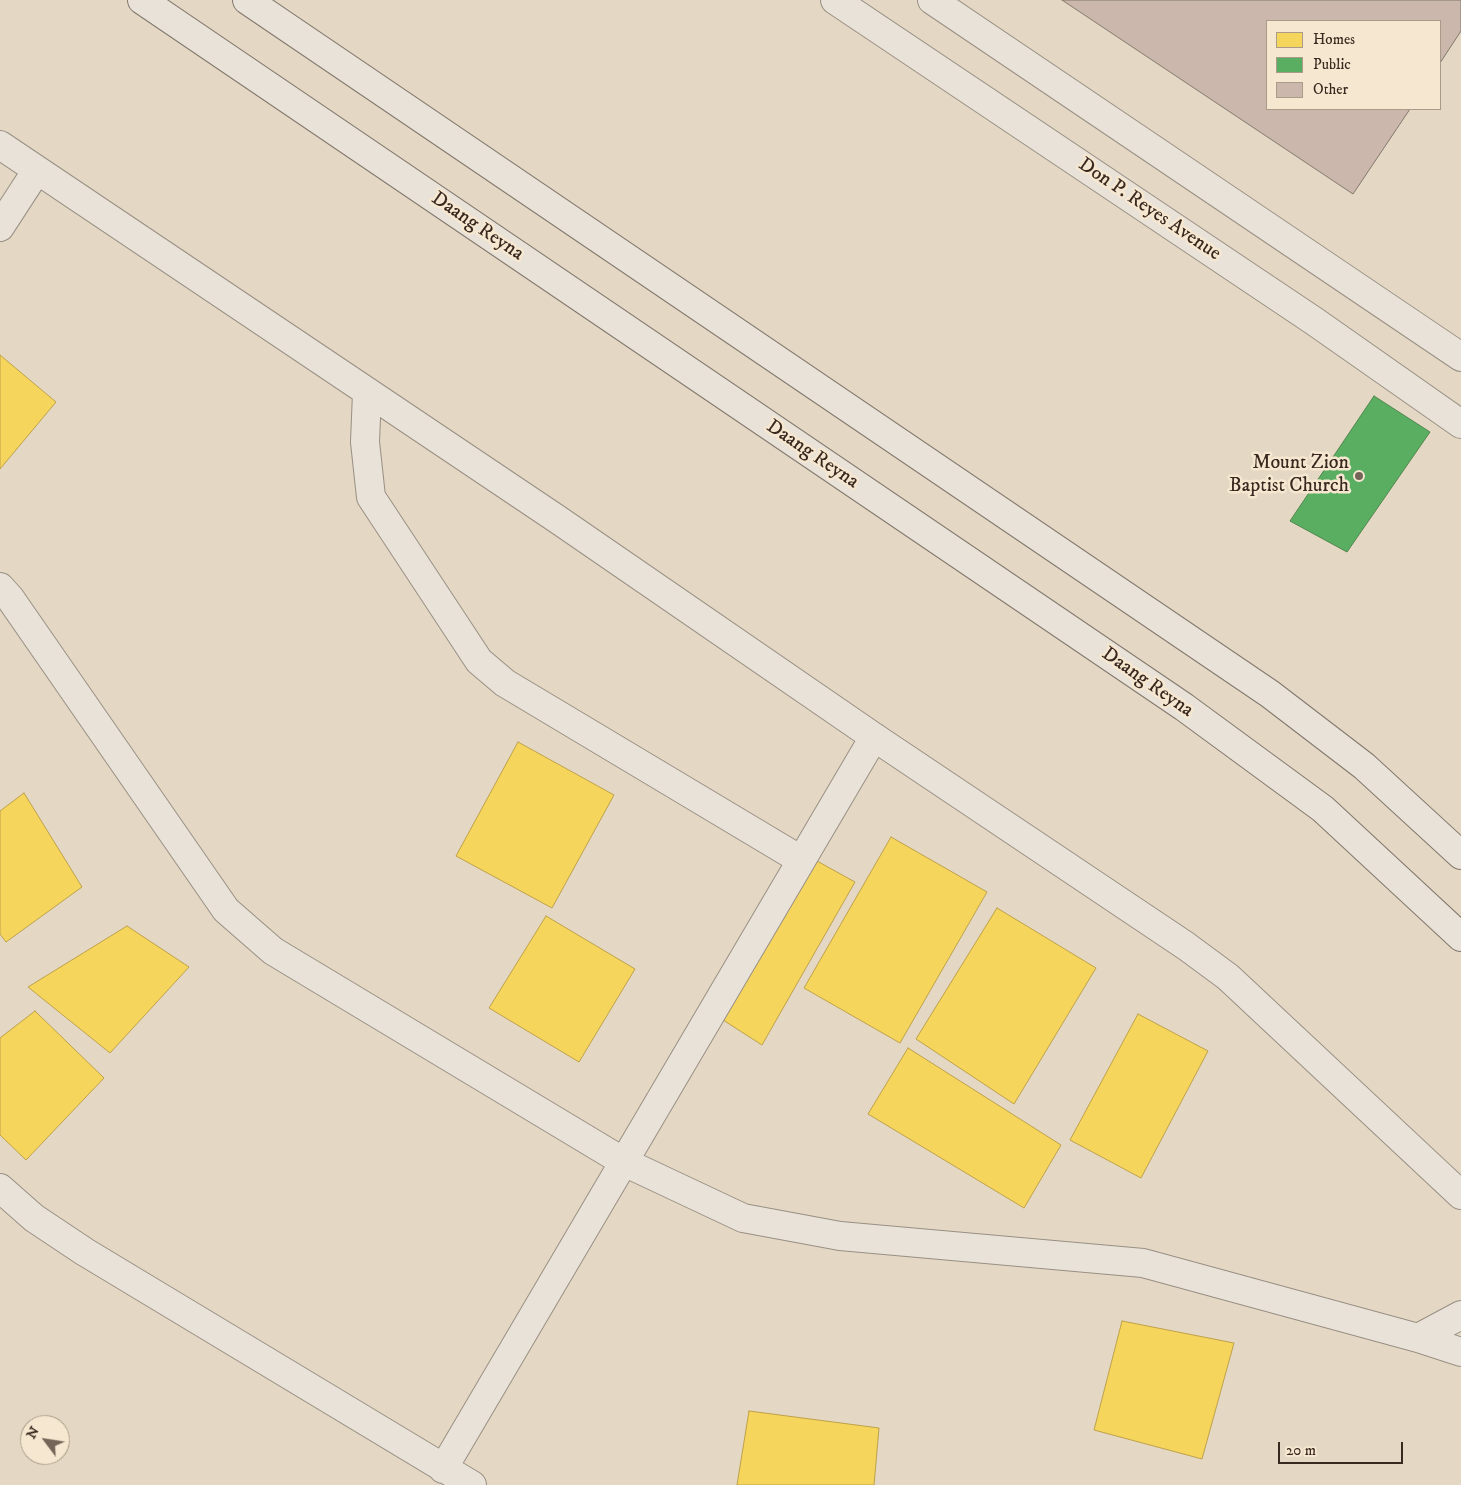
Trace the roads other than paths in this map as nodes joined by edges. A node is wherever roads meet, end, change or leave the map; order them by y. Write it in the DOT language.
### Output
graph roads {
  1 [pos="142,0"];
  2 [pos="247,0"];
  3 [pos="835,0"];
  4 [pos="932,0"];
  5 [pos="0,145"];
  6 [pos="37,170"];
  7 [pos="0,227"];
  8 [pos="1461,356"];
  9 [pos="367,393"];
  10 [pos="1461,424"];
  11 [pos="0,587"];
  12 [pos="874,737"];
  13 [pos="1461,855"];
  14 [pos="801,860"];
  15 [pos="1461,937"];
  16 [pos="624,1162"];
  17 [pos="0,1188"];
  18 [pos="1461,1195"];
  19 [pos="1461,1315"];
  20 [pos="1418,1338"];
  21 [pos="1461,1352"];
  22 [pos="443,1469"];
  23 [pos="472,1485"];
  1 -- 15 [label="street, Daang Reyna"];
  2 -- 13 [label="street"];
  3 -- 10 [label="street, Don P. Reyes Avenue"];
  4 -- 8 [label="street"];
  5 -- 6 [label="street"];
  6 -- 7 [label="street"];
  6 -- 9 [label="street"];
  9 -- 12 [label="street"];
  9 -- 14 [label="street"];
  11 -- 16 [label="street"];
  12 -- 14 [label="street"];
  12 -- 18 [label="street"];
  14 -- 16 [label="street"];
  16 -- 20 [label="street"];
  16 -- 22 [label="street"];
  17 -- 22 [label="street"];
  19 -- 20 [label="street"];
  20 -- 21 [label="street"];
  22 -- 23 [label="street"];
}
